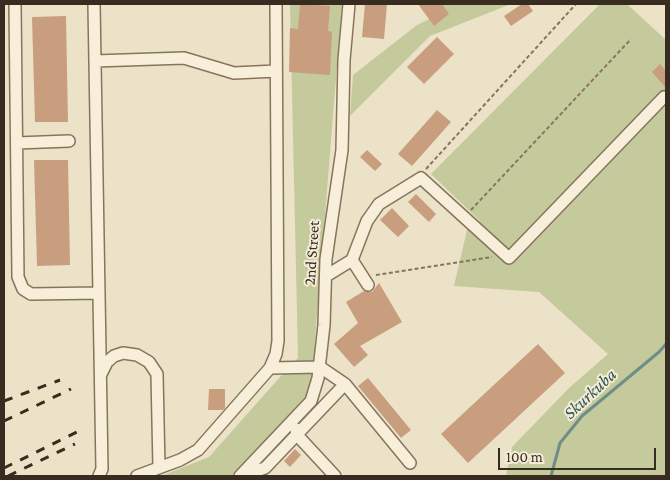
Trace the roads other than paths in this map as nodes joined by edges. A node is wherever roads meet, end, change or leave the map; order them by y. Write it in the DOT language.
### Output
graph roads {
  1 [pos="15,4"];
  2 [pos="94,4"];
  3 [pos="276,4"];
  4 [pos="349,4"];
  5 [pos="95,61"];
  6 [pos="276,71"];
  7 [pos="666,98"];
  8 [pos="69,140"];
  9 [pos="16,143"];
  10 [pos="352,260"];
  11 [pos="326,276"];
  12 [pos="366,281"];
  13 [pos="99,293"];
  14 [pos="270,368"];
  15 [pos="320,368"];
  16 [pos="100,375"];
  17 [pos="345,384"];
  18 [pos="295,420"];
  19 [pos="297,435"];
  20 [pos="410,463"];
  21 [pos="159,468"];
  22 [pos="98,476"];
  23 [pos="137,476"];
  24 [pos="241,476"];
  25 [pos="335,476"];
  1 -- 9 [label="street"];
  2 -- 5 [label="street"];
  3 -- 6 [label="street"];
  4 -- 11 [label="street, 2nd Street"];
  5 -- 6 [label="street"];
  5 -- 13 [label="street"];
  6 -- 14 [label="street"];
  7 -- 10 [label="street"];
  8 -- 9 [label="street"];
  9 -- 13 [label="street"];
  10 -- 11 [label="street"];
  10 -- 12 [label="street"];
  11 -- 15 [label="street, 2nd Street"];
  13 -- 16 [label="street"];
  14 -- 15 [label="street"];
  14 -- 21 [label="street"];
  15 -- 17 [label="street"];
  15 -- 18 [label="street, 2nd Street"];
  16 -- 21 [label="street"];
  16 -- 22 [label="street"];
  17 -- 19 [label="street"];
  17 -- 20 [label="street"];
  18 -- 19 [label="street"];
  18 -- 24 [label="street, 2nd Street"];
  19 -- 24 [label="street"];
  19 -- 25 [label="street"];
  21 -- 23 [label="street"];
}
